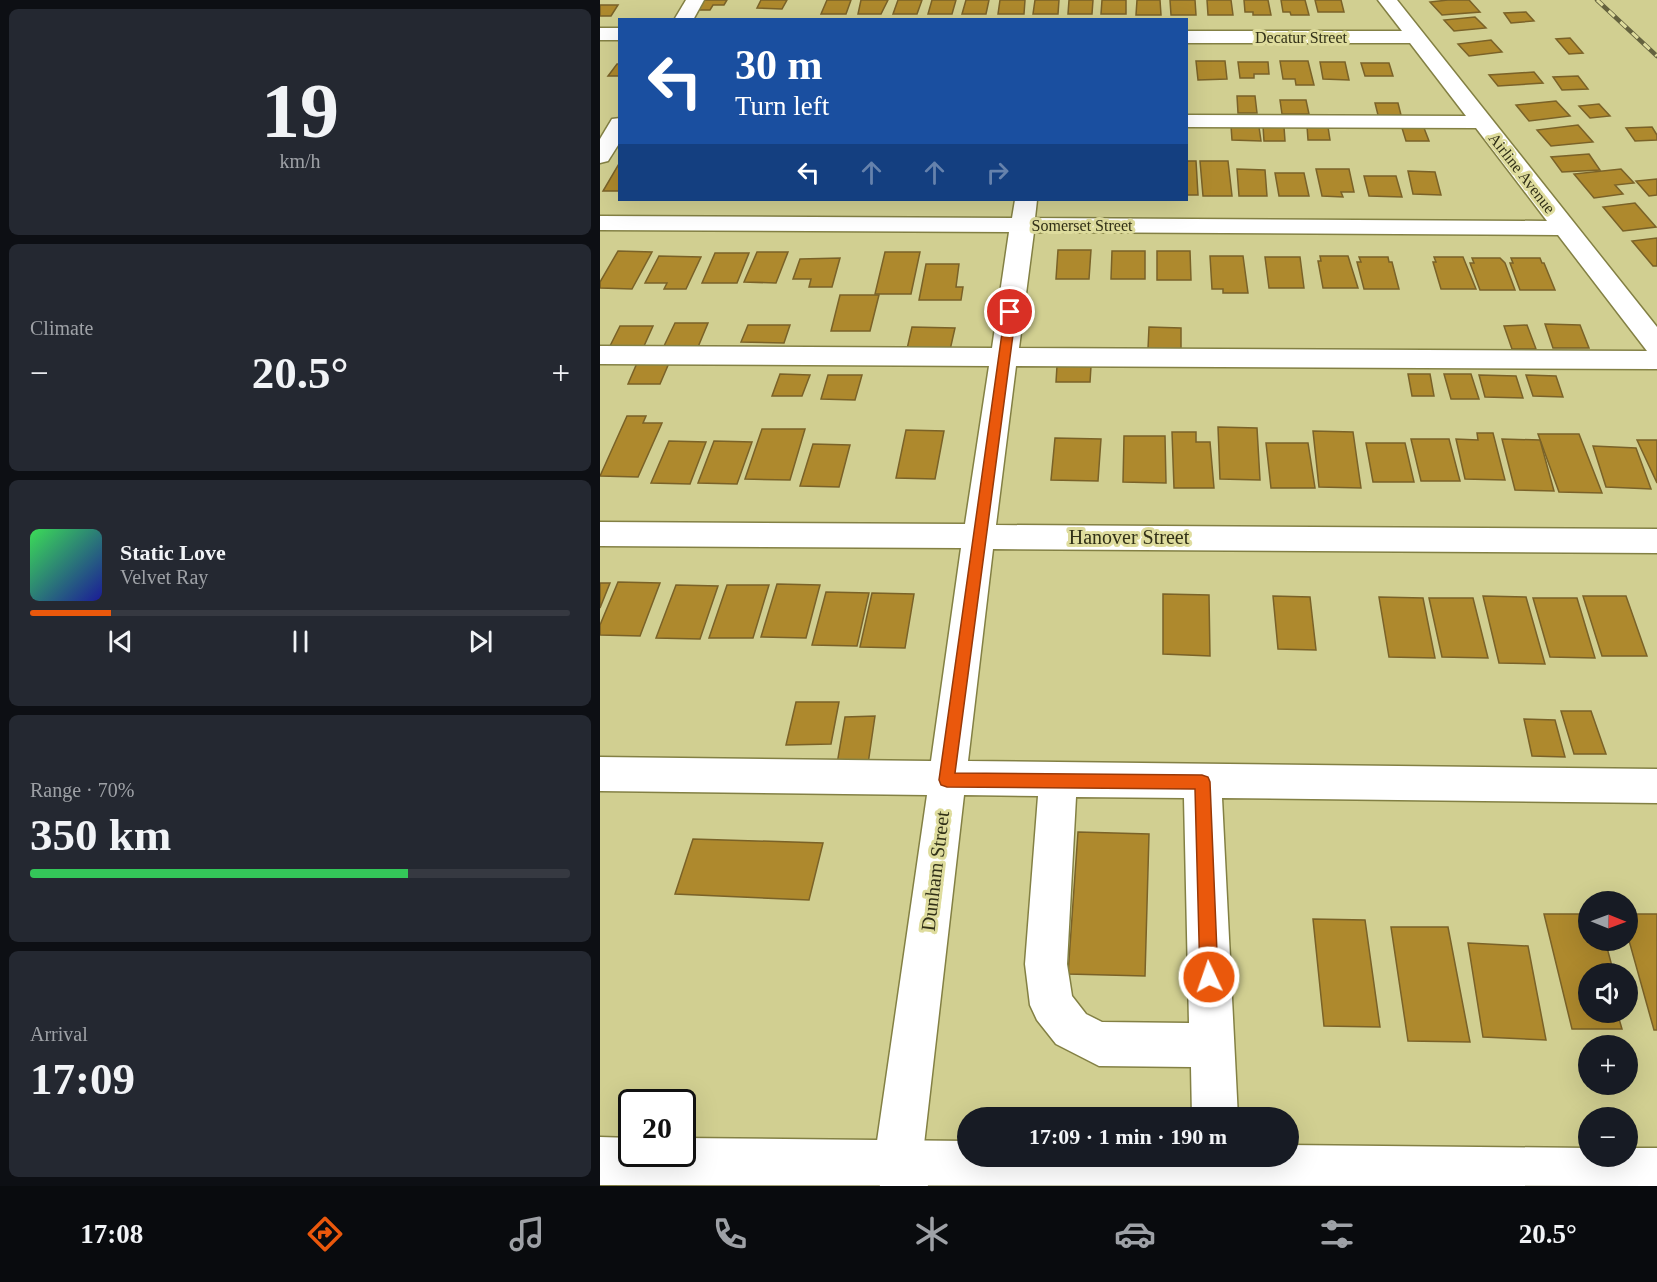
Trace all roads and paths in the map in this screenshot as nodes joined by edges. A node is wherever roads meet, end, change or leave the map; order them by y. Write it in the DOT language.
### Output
graph roads {
  1 [pos="695,0"];
  2 [pos="1387,0"];
  3 [pos="684,18"];
  4 [pos="600,34"];
  5 [pos="618,34"];
  6 [pos="1188,36"];
  7 [pos="1416,37"];
  8 [pos="1188,121"];
  9 [pos="1482,122"];
  10 [pos="618,127"];
  11 [pos="600,156"];
  12 [pos="1024,212"];
  13 [pos="600,223"];
  14 [pos="1565,228"];
  15 [pos="1657,345"];
  16 [pos="600,355"];
  17 [pos="1004,358"];
  18 [pos="1657,360"];
  19 [pos="600,534"];
  20 [pos="979,536"];
  21 [pos="1657,541"];
  22 [pos="600,774"];
  23 [pos="947,780"];
  24 [pos="1058,781"];
  25 [pos="1202,782"];
  26 [pos="1657,786"];
  27 [pos="1212,1045"];
  28 [pos="1215,1107"];
  29 [pos="600,1161"];
  30 [pos="1085,1167"];
  31 [pos="1246,1167"];
  32 [pos="1657,1172"];
  33 [pos="686,1174"];
  34 [pos="901,1174"];
  35 [pos="1311,1178"];
  1 -- 3 [label="street"];
  2 -- 7 [label="street, Airline Avenue"];
  4 -- 5 [label="street"];
  6 -- 7 [label="street, Decatur Street"];
  7 -- 9 [label="street, Airline Avenue"];
  8 -- 9 [label="street"];
  9 -- 14 [label="street, Airline Avenue"];
  10 -- 11 [label="street"];
  12 -- 13 [label="street, Somerset Street"];
  12 -- 14 [label="street, Somerset Street"];
  12 -- 17 [label="street, Dunham Street"];
  14 -- 15 [label="street, Airline Avenue"];
  16 -- 17 [label="street"];
  17 -- 18 [label="street"];
  17 -- 20 [label="street, Dunham Street"];
  19 -- 20 [label="street, Hanover Street"];
  20 -- 21 [label="street, Hanover Street"];
  20 -- 23 [label="street, Dunham Street"];
  22 -- 23 [label="street"];
  23 -- 24 [label="street"];
  23 -- 34 [label="street, Dunham Street"];
  24 -- 25 [label="street"];
  24 -- 27 [label="street"];
  25 -- 26 [label="street"];
  25 -- 27 [label="street"];
  27 -- 28 [label="street"];
  29 -- 33 [label="street"];
  30 -- 34 [label="street"];
  31 -- 35 [label="street"];
  32 -- 35 [label="street"];
  33 -- 34 [label="street"];
}
